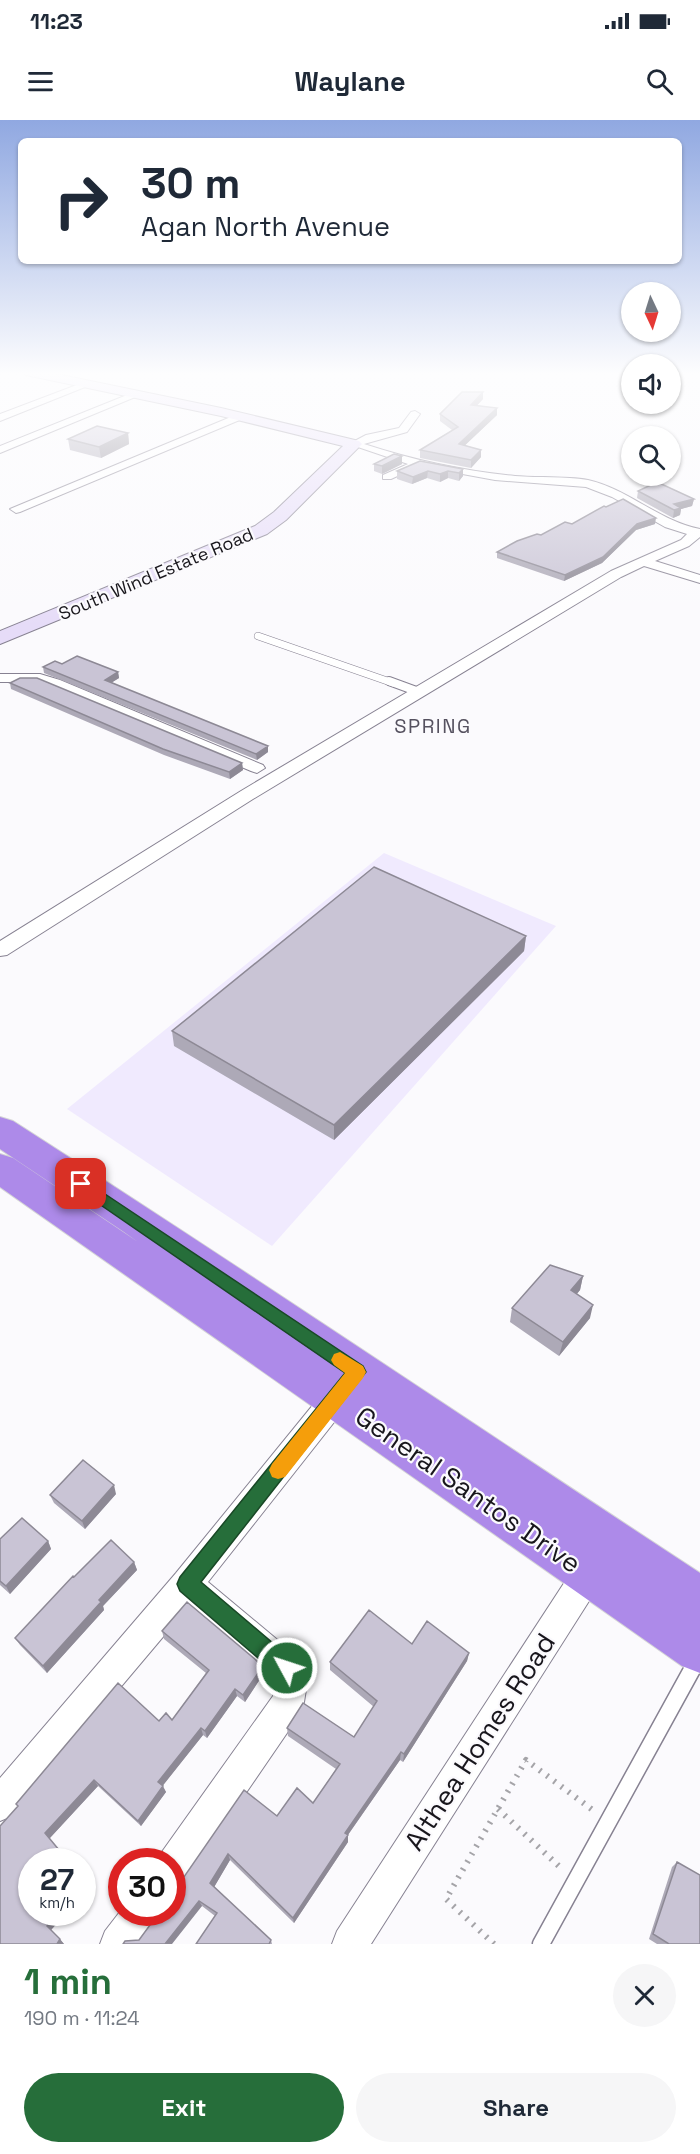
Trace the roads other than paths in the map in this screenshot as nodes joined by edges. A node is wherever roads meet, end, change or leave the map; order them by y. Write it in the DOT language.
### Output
graph roads {
  1 [pos="141,457"];
  2 [pos="341,457"];
  3 [pos="402,457"];
  4 [pos="420,462"];
  5 [pos="387,477"];
  6 [pos="16,509"];
  7 [pos="698,533"];
  8 [pos="644,562"];
  9 [pos="700,579"];
  10 [pos="258,636"];
  11 [pos="0,638"];
  12 [pos="0,678"];
  13 [pos="419,692"];
  14 [pos="257,768"];
  15 [pos="0,950"];
  16 [pos="0,1131"];
  17 [pos="0,1168"];
  18 [pos="346,1385"];
  19 [pos="599,1556"];
  20 [pos="187,1584"];
  21 [pos="700,1602"];
  22 [pos="700,1648"];
  23 [pos="700,1655"];
  24 [pos="0,1804"];
  25 [pos="186,1849"];
  26 [pos="132,1926"];
  27 [pos="118,1944"];
  28 [pos="350,1944"];
  29 [pos="541,1944"];
  1 -- 6 [label="street"];
  2 -- 11 [label="street, South Wind Estate Road"];
  3 -- 4 [label="street"];
  4 -- 5 [label="street"];
  4 -- 7 [label="street"];
  7 -- 8 [label="street"];
  8 -- 9 [label="street"];
  8 -- 13 [label="street"];
  10 -- 13 [label="lane"];
  12 -- 14 [label="street"];
  13 -- 15 [label="street"];
  16 -- 18 [label="highway, General Santos Drive"];
  17 -- 18 [label="highway, General Santos Drive"];
  18 -- 19 [label="highway, General Santos Drive"];
  18 -- 20 [label="street"];
  19 -- 21 [label="highway, General Santos Drive"];
  19 -- 22 [label="highway, General Santos Drive"];
  19 -- 28 [label="street, Althea Homes Road"];
  20 -- 24 [label="street"];
  20 -- 25 [label="street"];
  23 -- 29 [label="lane"];
  26 -- 27 [label="street"];
}
